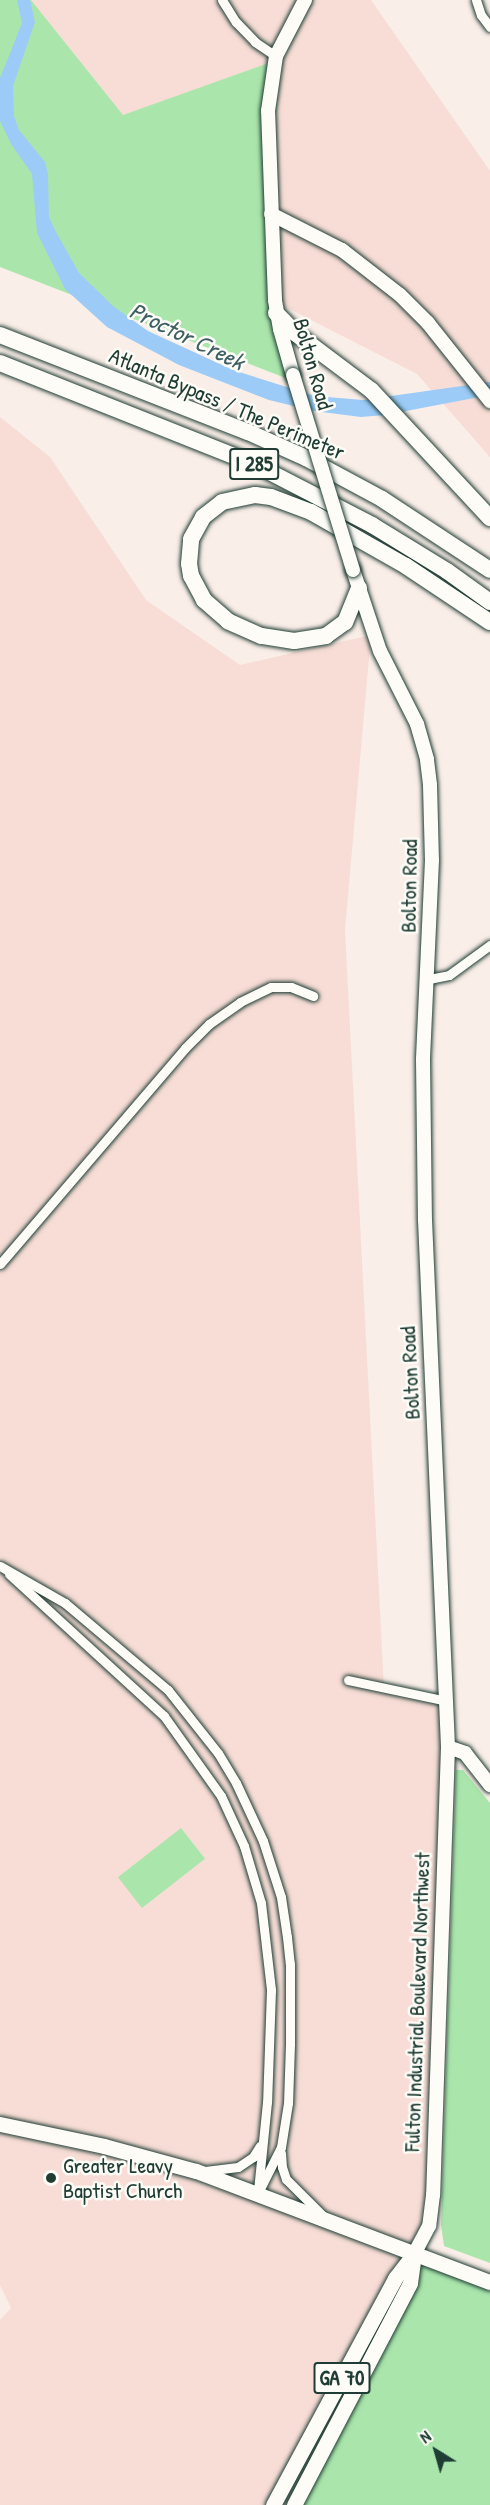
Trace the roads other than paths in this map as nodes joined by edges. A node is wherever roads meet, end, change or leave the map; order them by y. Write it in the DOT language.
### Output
graph roads {
  1 [pos="222,0"];
  2 [pos="304,0"];
  3 [pos="476,0"];
  4 [pos="490,27"];
  5 [pos="276,56"];
  6 [pos="271,214"];
  7 [pos="276,313"];
  8 [pos="0,335"];
  9 [pos="0,363"];
  10 [pos="490,401"];
  11 [pos="490,518"];
  12 [pos="490,570"];
  13 [pos="359,588"];
  14 [pos="490,603"];
  15 [pos="490,622"];
  16 [pos="490,945"];
  17 [pos="429,979"];
  18 [pos="313,996"];
  19 [pos="0,1263"];
  20 [pos="0,1566"];
  21 [pos="348,1680"];
  22 [pos="447,1701"];
  23 [pos="448,1747"];
  24 [pos="490,1785"];
  25 [pos="0,2124"];
  26 [pos="264,2139"];
  27 [pos="281,2148"];
  28 [pos="195,2171"];
  29 [pos="258,2193"];
  30 [pos="326,2219"];
  31 [pos="414,2254"];
  32 [pos="490,2282"];
  33 [pos="273,2505"];
  34 [pos="294,2505"];
  1 -- 5 [label="street"];
  2 -- 5 [label="main road, Bolton Road"];
  3 -- 4 [label="street"];
  5 -- 6 [label="main road, Bolton Road"];
  6 -- 7 [label="main road, Bolton Road"];
  6 -- 10 [label="main road"];
  7 -- 11 [label="highway"];
  7 -- 13 [label="main road, Bolton Road, bridge"];
  8 -- 12 [label="highway, Atlanta Bypass / The Perimeter / I 285"];
  9 -- 14 [label="highway, Atlanta Bypass / The Perimeter / I 285"];
  13 -- 15 [label="highway"];
  13 -- 17 [label="main road, Bolton Road"];
  16 -- 17 [label="street"];
  17 -- 22 [label="main road, Bolton Road"];
  18 -- 19 [label="street"];
  20 -- 26 [label="street"];
  20 -- 27 [label="street"];
  21 -- 22 [label="street"];
  22 -- 23 [label="main road, Bolton Road"];
  23 -- 24 [label="main road"];
  23 -- 31 [label="main road, Fulton Industrial Boulevard Northwest"];
  25 -- 28 [label="main road"];
  26 -- 28 [label="street"];
  26 -- 29 [label="street"];
  27 -- 29 [label="street"];
  27 -- 30 [label="street"];
  28 -- 29 [label="main road"];
  29 -- 30 [label="main road"];
  30 -- 31 [label="main road"];
  31 -- 32 [label="main road"];
  31 -- 33 [label="main road, Fulton Industrial Boulevard Northwest / GA 70"];
  31 -- 34 [label="main road, Fulton Industrial Boulevard Northwest / GA 70"];
}
